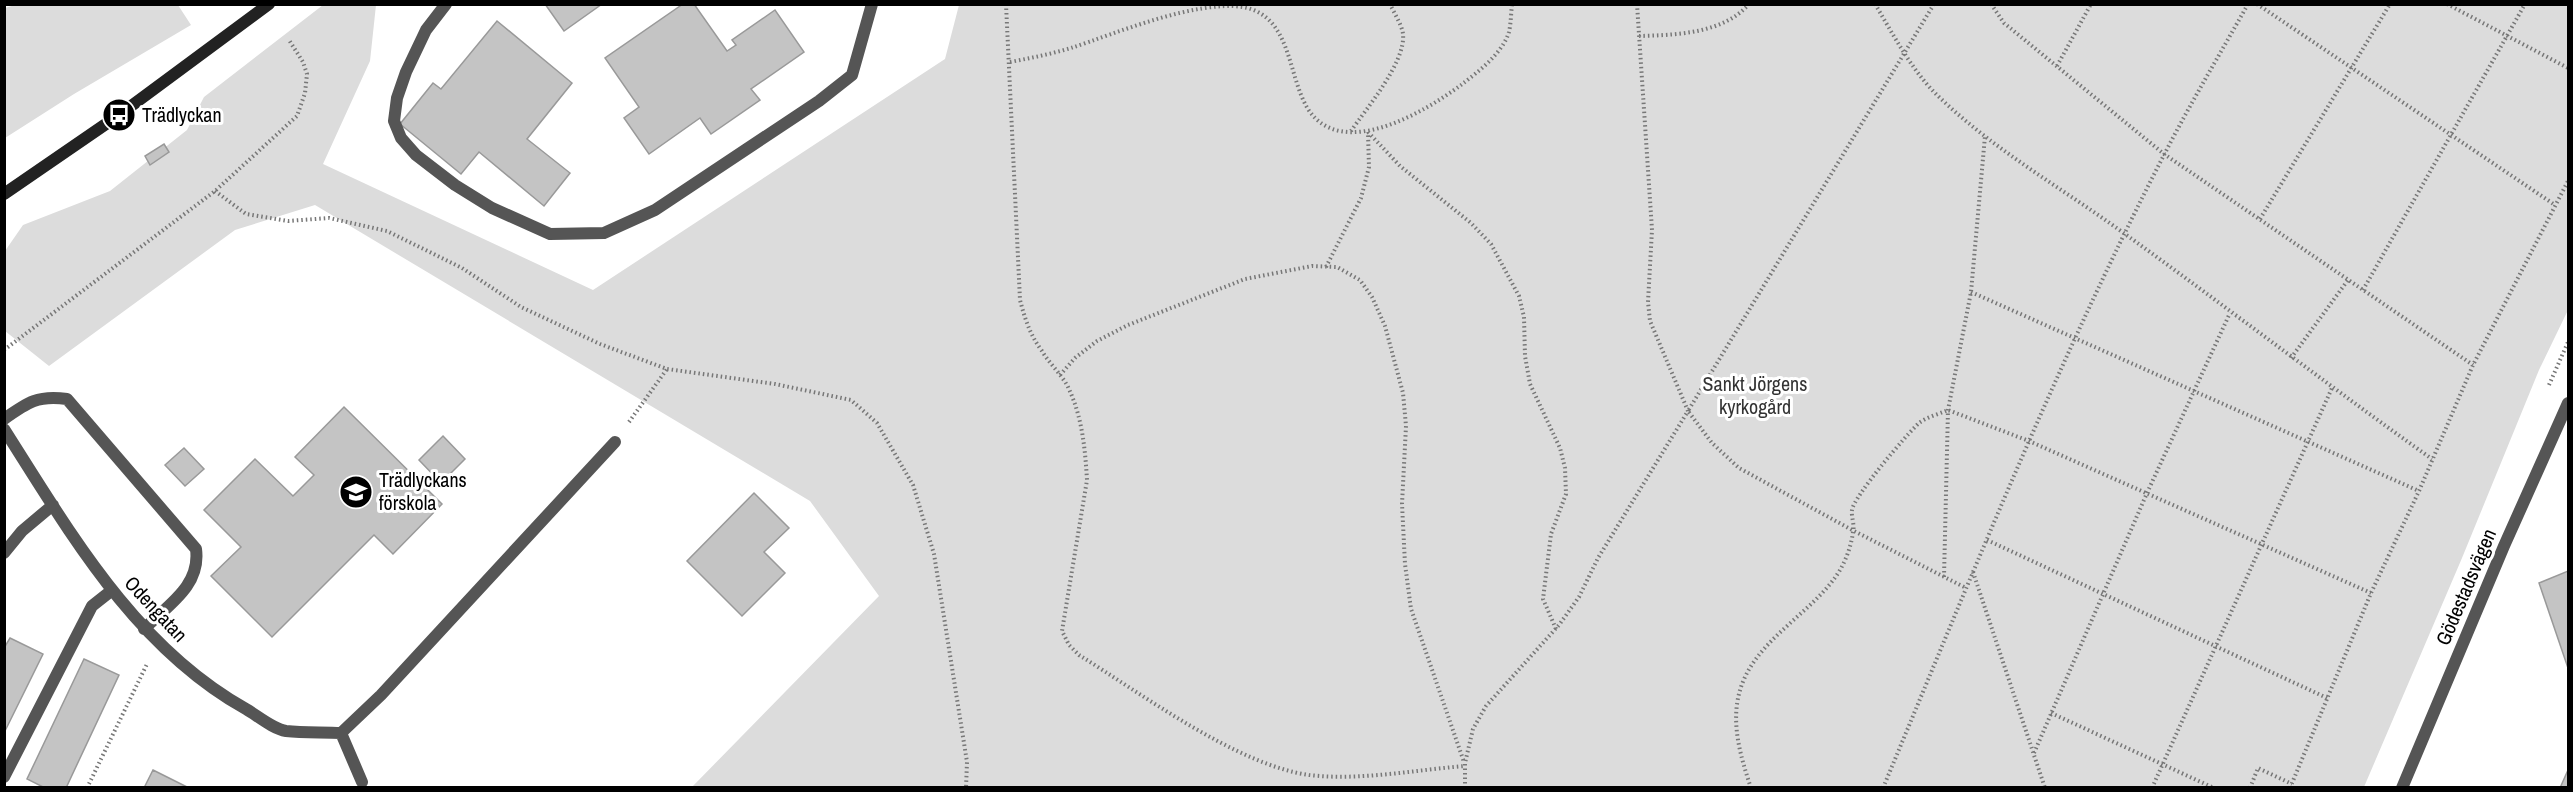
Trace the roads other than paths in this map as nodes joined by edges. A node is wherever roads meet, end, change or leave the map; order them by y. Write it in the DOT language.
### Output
graph roads {
  1 [pos="269,4"];
  2 [pos="446,4"];
  3 [pos="872,4"];
  4 [pos="4,194"];
  5 [pos="2568,403"];
  6 [pos="4,419"];
  7 [pos="2564,427"];
  8 [pos="4,429"];
  9 [pos="615,442"];
  10 [pos="53,506"];
  11 [pos="4,553"];
  12 [pos="111,591"];
  13 [pos="144,629"];
  14 [pos="341,733"];
  15 [pos="4,777"];
  16 [pos="362,782"];
  17 [pos="2402,788"];
  1 -- 4 [label="street"];
  2 -- 3 [label="street"];
  5 -- 7 [label="street, Gödestadsvägen"];
  6 -- 13 [label="street"];
  7 -- 17 [label="street, Gödestadsvägen"];
  8 -- 10 [label="street, Odengatan"];
  9 -- 14 [label="street"];
  10 -- 11 [label="street"];
  10 -- 12 [label="street, Odengatan"];
  12 -- 13 [label="street, Odengatan"];
  12 -- 15 [label="street"];
  13 -- 14 [label="street, Odengatan"];
  14 -- 16 [label="street"];
}
